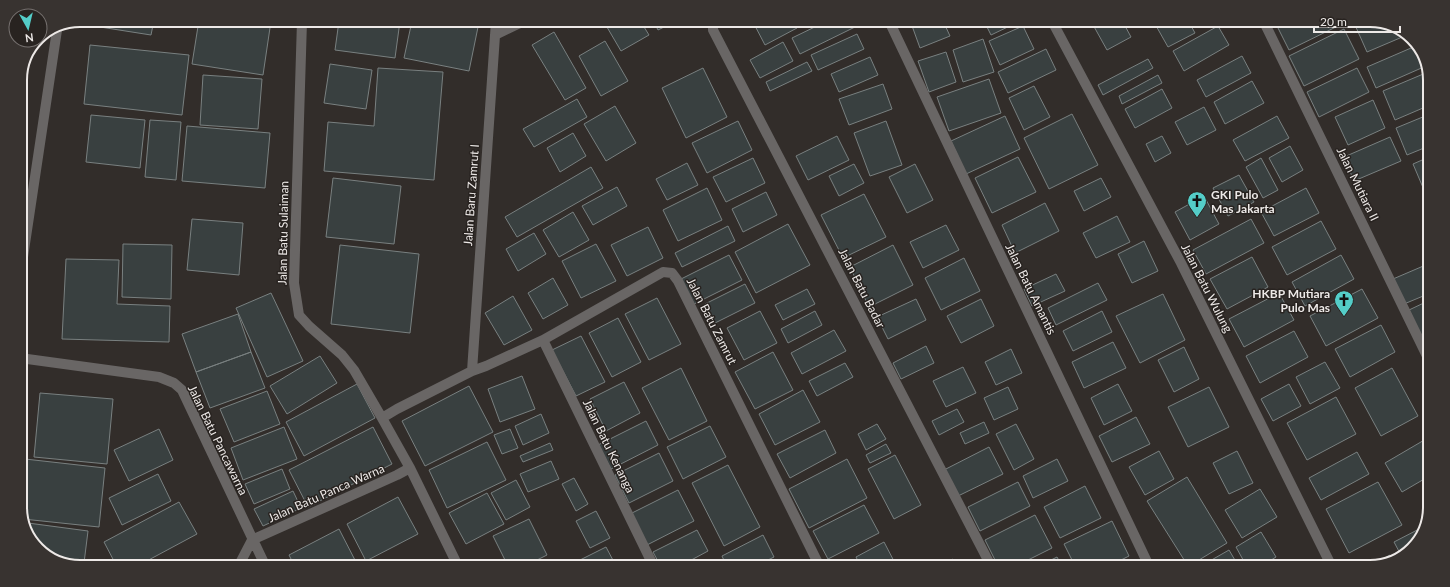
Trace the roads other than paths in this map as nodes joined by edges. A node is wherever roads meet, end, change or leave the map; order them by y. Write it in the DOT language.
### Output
graph roads {
  1 [pos="302,27"];
  2 [pos="496,27"];
  3 [pos="512,27"];
  4 [pos="713,27"];
  5 [pos="892,27"];
  6 [pos="1055,27"];
  7 [pos="1266,27"];
  8 [pos="57,33"];
  9 [pos="495,35"];
  10 [pos="27,230"];
  11 [pos="543,340"];
  12 [pos="1423,348"];
  13 [pos="27,359"];
  14 [pos="472,371"];
  15 [pos="382,418"];
  16 [pos="410,468"];
  17 [pos="252,540"];
  18 [pos="242,560"];
  19 [pos="262,560"];
  20 [pos="455,560"];
  21 [pos="651,560"];
  22 [pos="817,560"];
  23 [pos="988,560"];
  24 [pos="1147,560"];
  25 [pos="1329,560"];
  1 -- 15 [label="street, Jalan Batu Sulaiman"];
  2 -- 9 [label="street, Jalan Baru Zamrut I"];
  3 -- 9 [label="street"];
  4 -- 23 [label="street, Jalan Batu Badar"];
  5 -- 24 [label="street, Jalan Batu Amantis"];
  6 -- 25 [label="street, Jalan Batu Wulung"];
  7 -- 12 [label="street, Jalan Mutiara II"];
  8 -- 10 [label="street"];
  9 -- 14 [label="street, Jalan Baru Zamrut I"];
  11 -- 14 [label="street, Jalan Batu Zamrut"];
  11 -- 21 [label="street, Jalan Batu Kenanga"];
  11 -- 22 [label="street, Jalan Batu Zamrut"];
  13 -- 17 [label="street, Jalan Batu Pancawarna"];
  14 -- 15 [label="street, Jalan Batu Zamrut"];
  15 -- 16 [label="street, Jalan Batu Sulaiman"];
  16 -- 17 [label="street, Jalan Batu Panca Warna"];
  16 -- 20 [label="street, Jalan Batu Sulaiman"];
  17 -- 18 [label="street"];
  17 -- 19 [label="street, Jalan Batu Pancawarna"];
}
